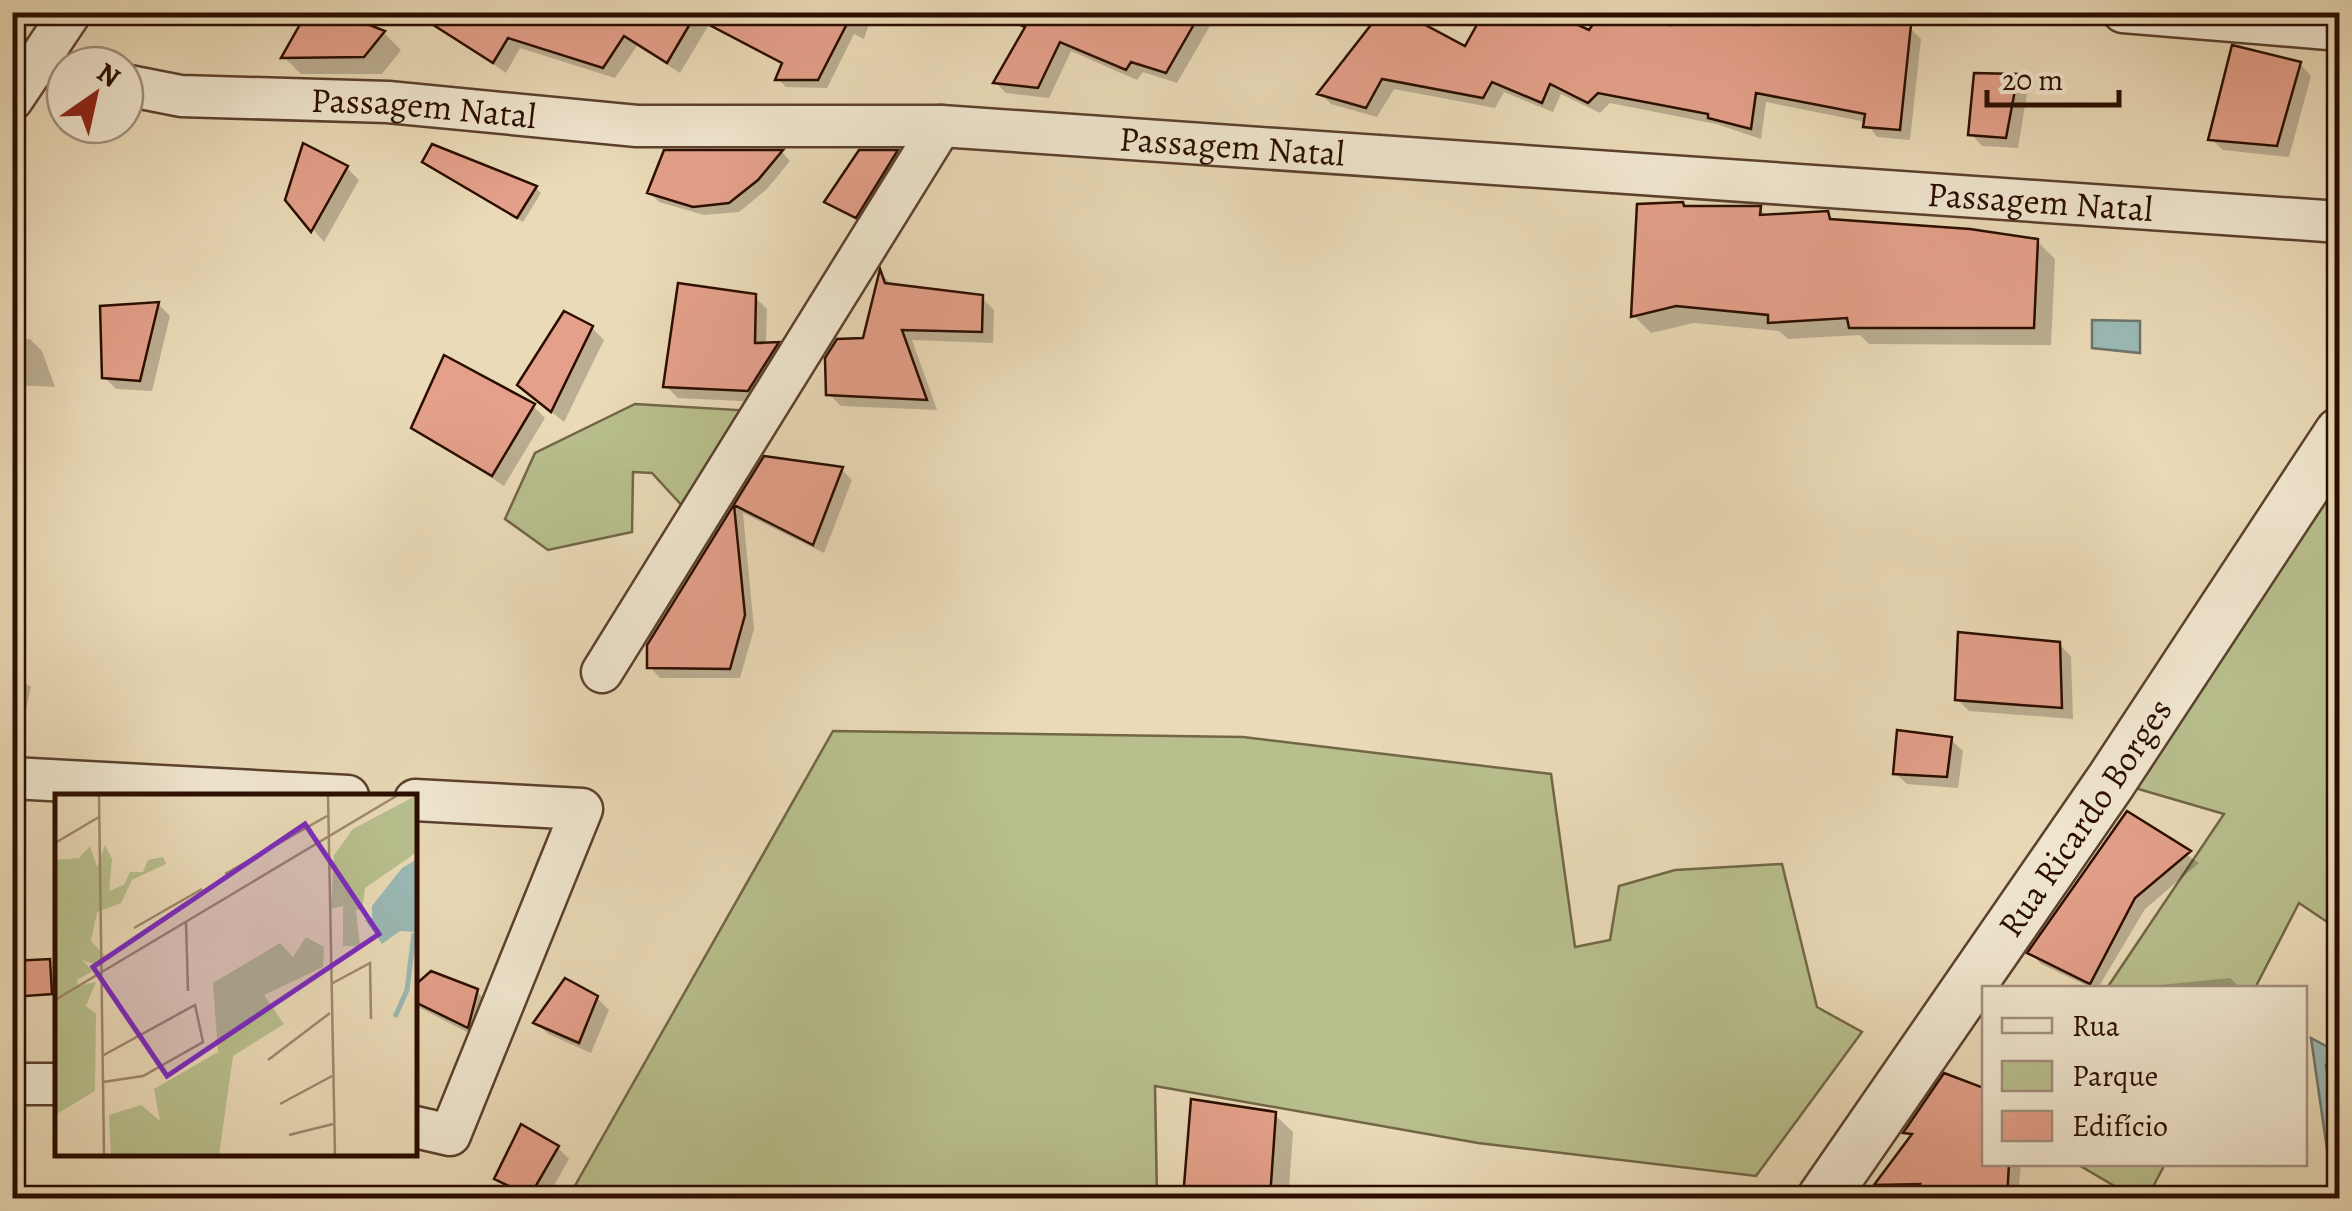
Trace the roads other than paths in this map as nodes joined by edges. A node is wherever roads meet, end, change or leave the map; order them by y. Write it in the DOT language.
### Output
graph roads {
  1 [pos="71,12"];
  2 [pos="2123,12"];
  3 [pos="2340,30"];
  4 [pos="31,77"];
  5 [pos="145,89"];
  6 [pos="941,126"];
  7 [pos="2340,222"];
  8 [pos="2340,432"];
  9 [pos="602,672"];
  10 [pos="12,778"];
  11 [pos="311,794"];
  12 [pos="418,800"];
  13 [pos="12,1084"];
  14 [pos="55,1084"];
  15 [pos="418,1128"];
  16 [pos="1823,1198"];
  1 -- 4 [label="street"];
  2 -- 3 [label="street"];
  5 -- 6 [label="street, Passagem Natal"];
  6 -- 7 [label="street, Passagem Natal"];
  6 -- 9 [label="street"];
  8 -- 16 [label="street, Rua Ricardo Borges"];
  10 -- 11 [label="street"];
  12 -- 15 [label="street"];
  13 -- 14 [label="street"];
}
